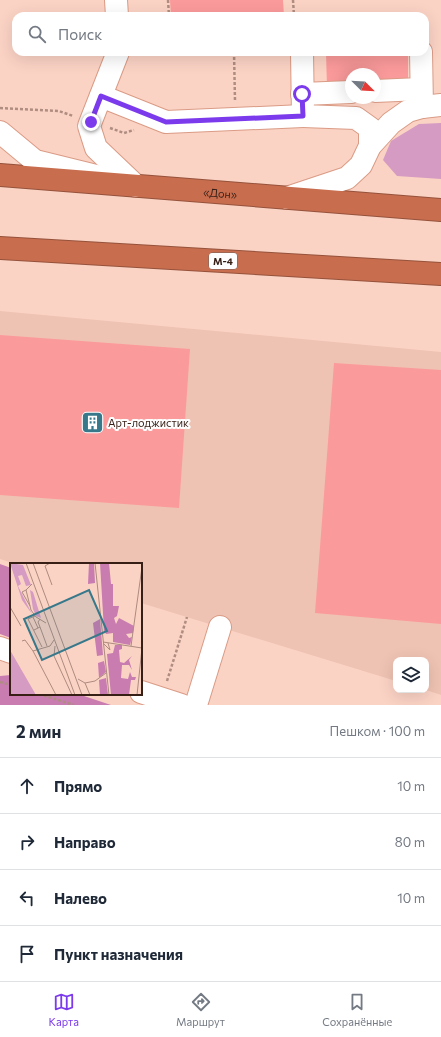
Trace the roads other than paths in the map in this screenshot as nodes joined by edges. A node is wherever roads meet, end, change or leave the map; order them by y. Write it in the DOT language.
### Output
graph roads {
  1 [pos="116,0"];
  2 [pos="117,12"];
  3 [pos="116,56"];
  4 [pos="302,56"];
  5 [pos="422,56"];
  6 [pos="345,92"];
  7 [pos="381,92"];
  8 [pos="302,94"];
  9 [pos="101,96"];
  10 [pos="428,101"];
  11 [pos="303,116"];
  12 [pos="0,132"];
  13 [pos="370,146"];
  14 [pos="0,175"];
  15 [pos="136,186"];
  16 [pos="287,198"];
  17 [pos="441,210"];
  18 [pos="0,248"];
  19 [pos="441,274"];
  20 [pos="220,627"];
  21 [pos="0,648"];
  22 [pos="10,652"];
  23 [pos="142,692"];
  24 [pos="171,702"];
  25 [pos="196,705"];
  1 -- 2 [label="street"];
  3 -- 9 [label="street"];
  4 -- 8 [label="street"];
  5 -- 10 [label="street"];
  6 -- 8 [label="street"];
  7 -- 10 [label="street"];
  8 -- 11 [label="street"];
  9 -- 11 [label="street"];
  9 -- 15 [label="street"];
  10 -- 13 [label="street"];
  11 -- 13 [label="street"];
  12 -- 15 [label="street"];
  13 -- 16 [label="street"];
  14 -- 15 [label="highway, «Дон»"];
  15 -- 16 [label="highway, «Дон»"];
  16 -- 17 [label="highway, «Дон»"];
  18 -- 19 [label="highway, М-4"];
  20 -- 25 [label="street"];
  21 -- 22 [label="street"];
  23 -- 24 [label="street"];
}
